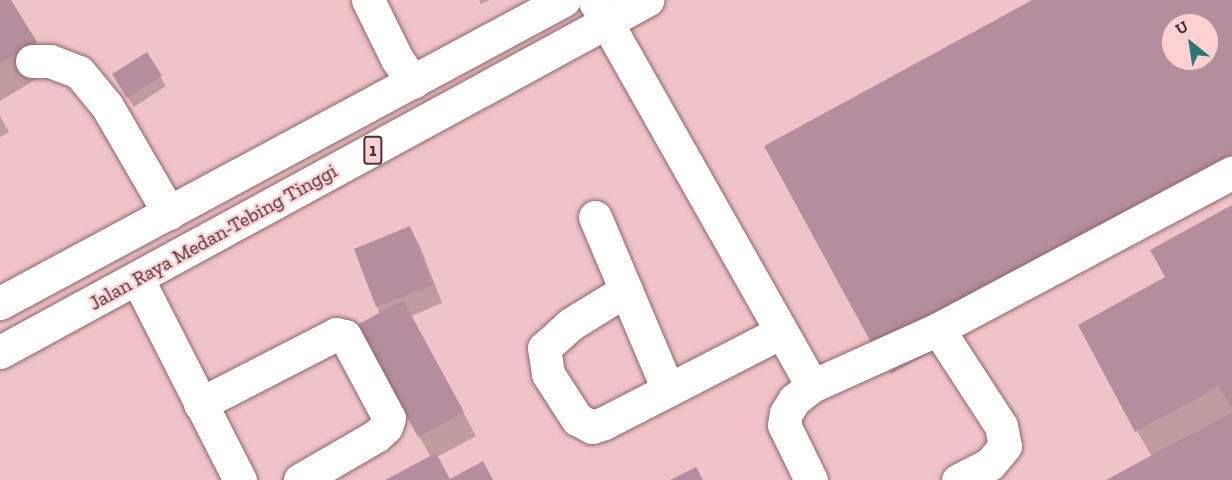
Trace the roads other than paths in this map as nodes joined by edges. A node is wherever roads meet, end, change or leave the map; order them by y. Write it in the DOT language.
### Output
graph roads {
  1 [pos="368,0"];
  2 [pos="564,0"];
  3 [pos="647,0"];
  4 [pos="601,11"];
  5 [pos="32,61"];
  6 [pos="413,82"];
  7 [pos="1232,173"];
  8 [pos="169,213"];
  9 [pos="596,217"];
  10 [pos="137,278"];
  11 [pos="626,290"];
  12 [pos="0,303"];
  13 [pos="938,329"];
  14 [pos="782,332"];
  15 [pos="0,352"];
  16 [pos="812,386"];
  17 [pos="668,390"];
  18 [pos="200,404"];
  19 [pos="240,480"];
  20 [pos="300,480"];
  21 [pos="812,480"];
  22 [pos="958,480"];
  1 -- 6 [label="main road"];
  2 -- 6 [label="main road, Jalan Raya Medan-Tebing Tinggi / 1"];
  3 -- 4 [label="main road, Jalan Raya Medan-Tebing Tinggi / 1"];
  4 -- 10 [label="main road, Jalan Raya Medan-Tebing Tinggi / 1"];
  4 -- 14 [label="main road"];
  5 -- 8 [label="main road"];
  6 -- 8 [label="main road, Jalan Raya Medan-Tebing Tinggi / 1"];
  7 -- 13 [label="main road"];
  8 -- 12 [label="main road, Jalan Raya Medan-Tebing Tinggi / 1"];
  9 -- 11 [label="main road"];
  10 -- 15 [label="main road, Jalan Raya Medan-Tebing Tinggi / 1"];
  10 -- 18 [label="main road"];
  11 -- 17 [label="main road"];
  11 -- 17 [label="main road"];
  13 -- 16 [label="main road"];
  13 -- 22 [label="main road"];
  14 -- 16 [label="main road"];
  14 -- 17 [label="main road"];
  16 -- 21 [label="main road"];
  18 -- 19 [label="main road"];
  18 -- 20 [label="main road"];
}
